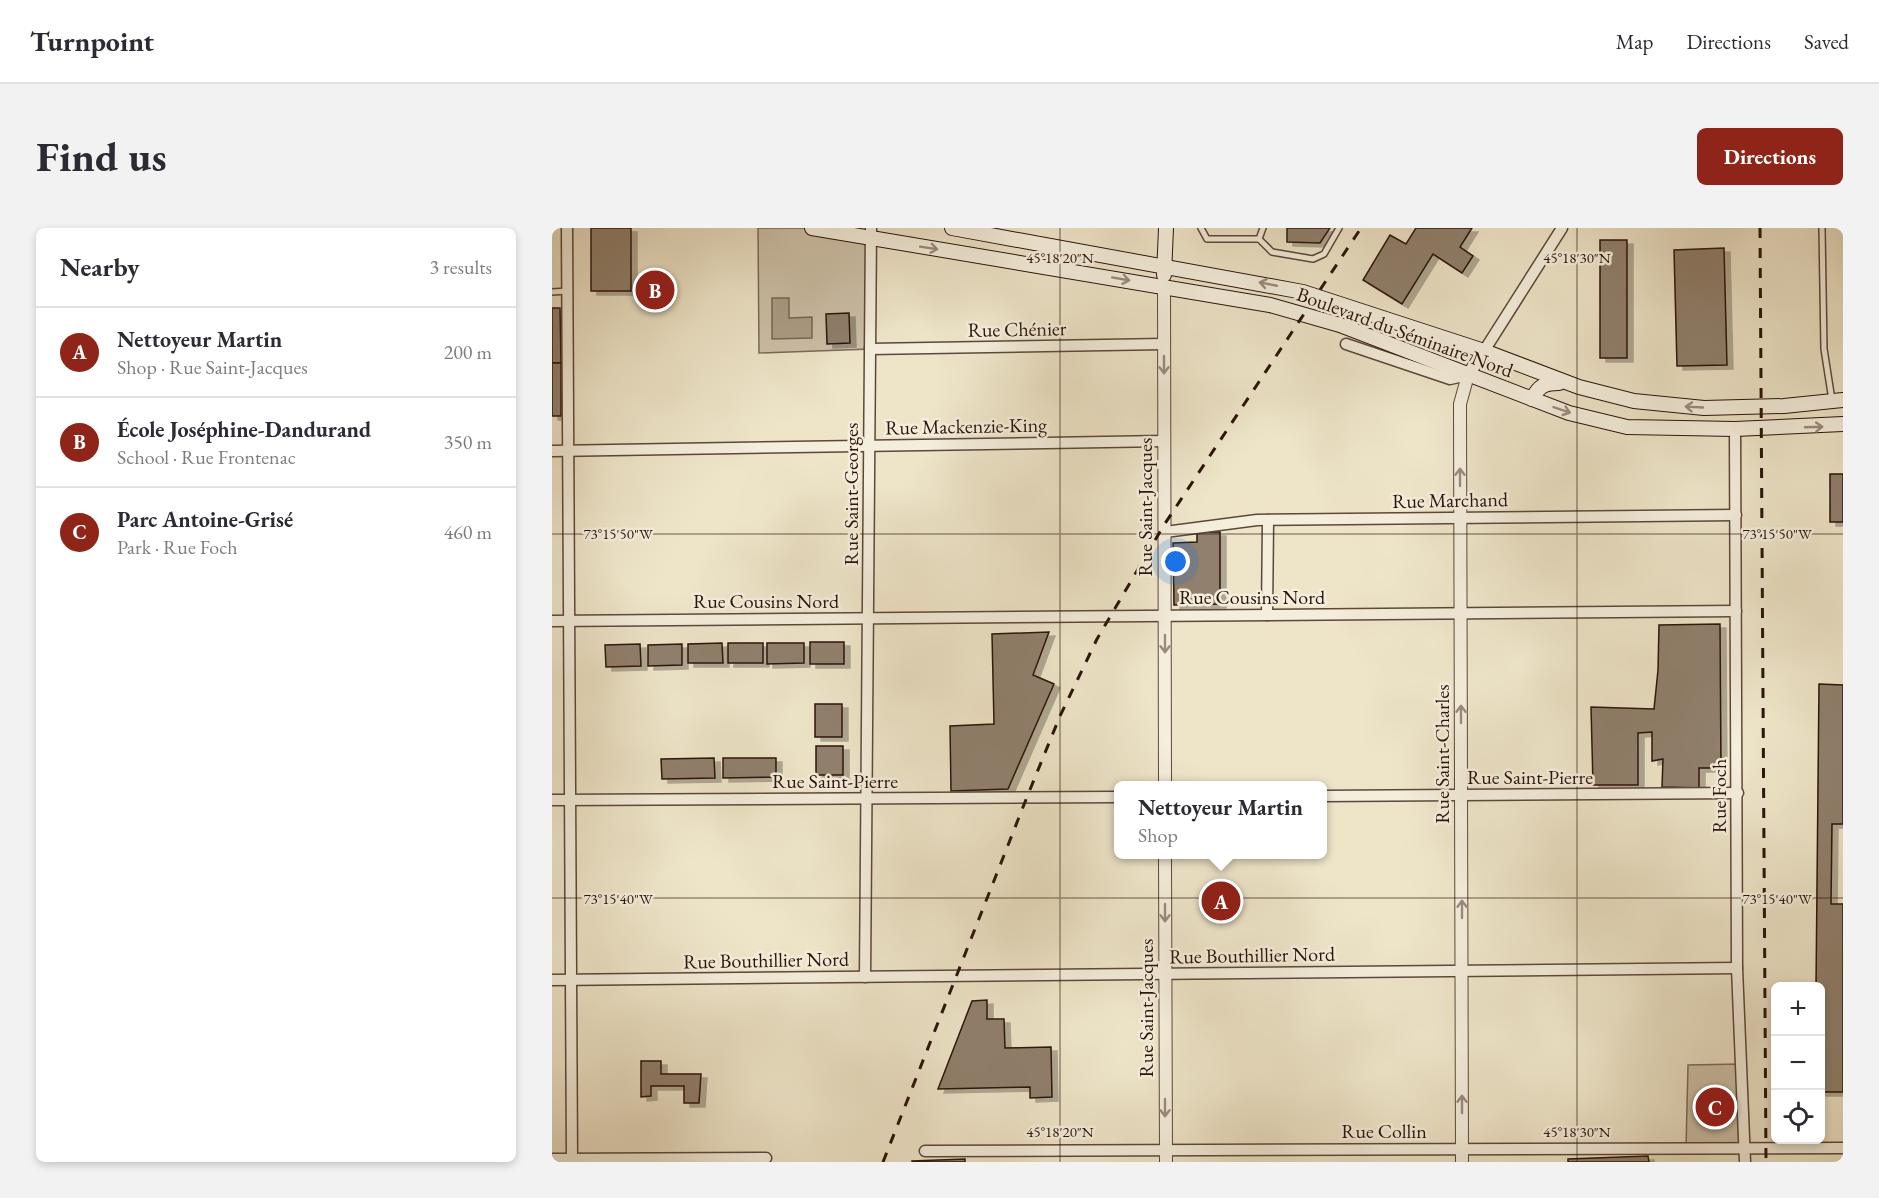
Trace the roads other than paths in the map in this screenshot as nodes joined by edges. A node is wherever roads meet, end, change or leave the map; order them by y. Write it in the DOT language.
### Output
graph roads {
  1 [pos="567,228"];
  2 [pos="812,228"];
  3 [pos="952,228"];
  4 [pos="1166,228"];
  5 [pos="1201,228"];
  6 [pos="1263,228"];
  7 [pos="1339,228"];
  8 [pos="1562,228"];
  9 [pos="1822,228"];
  10 [pos="871,233"];
  11 [pos="1259,239"];
  12 [pos="1164,266"];
  13 [pos="1164,286"];
  14 [pos="567,291"];
  15 [pos="552,292"];
  16 [pos="1164,344"];
  17 [pos="1346,344"];
  18 [pos="870,349"];
  19 [pos="1484,351"];
  20 [pos="1468,375"];
  21 [pos="1579,387"];
  22 [pos="1532,399"];
  23 [pos="1838,401"];
  24 [pos="1843,424"];
  25 [pos="1735,429"];
  26 [pos="1164,441"];
  27 [pos="869,446"];
  28 [pos="552,451"];
  29 [pos="568,451"];
  30 [pos="1736,515"];
  31 [pos="1460,518"];
  32 [pos="1268,520"];
  33 [pos="1165,532"];
  34 [pos="1736,611"];
  35 [pos="1461,613"];
  36 [pos="1267,615"];
  37 [pos="1165,616"];
  38 [pos="868,618"];
  39 [pos="569,620"];
  40 [pos="552,621"];
  41 [pos="1165,781"];
  42 [pos="1738,793"];
  43 [pos="1461,795"];
  44 [pos="1327,796"];
  45 [pos="1114,797"];
  46 [pos="867,798"];
  47 [pos="552,800"];
  48 [pos="570,800"];
  49 [pos="1165,859"];
  50 [pos="1737,968"];
  51 [pos="1462,971"];
  52 [pos="1165,974"];
  53 [pos="865,977"];
  54 [pos="552,980"];
  55 [pos="571,980"];
  56 [pos="1745,1148"];
  57 [pos="1843,1148"];
  58 [pos="925,1151"];
  59 [pos="1166,1156"];
  60 [pos="1462,1156"];
  61 [pos="766,1158"];
  62 [pos="552,1159"];
  63 [pos="572,1160"];
  64 [pos="1745,1162"];
  1 -- 14 [label="street"];
  2 -- 10 [label="main road, Boulevard du Séminaire Nord"];
  3 -- 12 [label="main road, Boulevard du Séminaire Nord"];
  4 -- 12 [label="main road, Rue Saint-Jacques"];
  5 -- 11 [label="lane"];
  6 -- 11 [label="lane"];
  7 -- 11 [label="lane"];
  8 -- 19 [label="street"];
  9 -- 23 [label="lane"];
  10 -- 13 [label="main road, Boulevard du Séminaire Nord, one-way"];
  10 -- 18 [label="street, Rue Saint-Georges"];
  12 -- 13 [label="main road, Rue Saint-Jacques"];
  19 -- 12 [label="main road, Boulevard du Séminaire Nord, one-way"];
  13 -- 16 [label="street, Rue Saint-Jacques"];
  13 -- 20 [label="main road, Boulevard du Séminaire Nord"];
  14 -- 15 [label="lane"];
  14 -- 29 [label="street"];
  16 -- 18 [label="street, Rue Chénier"];
  16 -- 26 [label="street, Rue Saint-Jacques, one-way"];
  17 -- 20 [label="street"];
  18 -- 27 [label="street, Rue Saint-Georges"];
  19 -- 20 [label="street, Rue Saint-Charles"];
  19 -- 21 [label="main road, Boulevard du Séminaire Nord"];
  20 -- 22 [label="main road, Boulevard du Séminaire Nord"];
  31 -- 20 [label="street, Rue Saint-Charles, one-way"];
  21 -- 22 [label="main road"];
  23 -- 21 [label="main road, Boulevard du Séminaire Nord, one-way"];
  22 -- 25 [label="main road, Boulevard du Séminaire Nord, one-way"];
  25 -- 24 [label="main road, Boulevard du Séminaire Nord, one-way"];
  25 -- 30 [label="street, Rue Foch"];
  26 -- 27 [label="street, Rue Mackenzie-King"];
  26 -- 33 [label="street, Rue Saint-Jacques"];
  27 -- 29 [label="street, Rue Mackenzie-King"];
  27 -- 38 [label="street, Rue Saint-Georges"];
  28 -- 29 [label="street, Rue Mackenzie-King"];
  29 -- 39 [label="street"];
  30 -- 31 [label="street, Rue Marchand"];
  30 -- 34 [label="street, Rue Foch"];
  31 -- 32 [label="street, Rue Marchand"];
  31 -- 35 [label="street, Rue Saint-Charles"];
  32 -- 33 [label="street, Rue Marchand"];
  32 -- 36 [label="street"];
  33 -- 37 [label="street, Rue Saint-Jacques"];
  34 -- 35 [label="street, Rue Cousins Nord"];
  34 -- 42 [label="street, Rue Foch"];
  35 -- 36 [label="street, Rue Cousins Nord"];
  43 -- 35 [label="street, Rue Saint-Charles, one-way"];
  36 -- 37 [label="street, Rue Cousins Nord"];
  37 -- 38 [label="street, Rue Cousins Nord"];
  37 -- 41 [label="street, Rue Saint-Jacques, one-way"];
  38 -- 39 [label="street, Rue Cousins Nord"];
  38 -- 46 [label="street, Rue Saint-Georges"];
  39 -- 40 [label="street, Rue Cousins Nord"];
  39 -- 48 [label="street"];
  42 -- 43 [label="street, Rue Saint-Pierre"];
  42 -- 50 [label="street, Rue Foch"];
  43 -- 44 [label="street, Rue Saint-Pierre"];
  51 -- 43 [label="street, Rue Saint-Charles, one-way"];
  45 -- 46 [label="street, Rue Saint-Pierre"];
  46 -- 48 [label="street, Rue Saint-Pierre"];
  46 -- 53 [label="street, Rue Saint-Georges"];
  47 -- 48 [label="street, Rue Saint-Pierre"];
  48 -- 55 [label="street"];
  49 -- 52 [label="street, Rue Saint-Jacques, one-way"];
  50 -- 51 [label="street, Rue Bouthillier Nord"];
  50 -- 56 [label="street, Rue Foch"];
  51 -- 52 [label="street, Rue Bouthillier Nord"];
  60 -- 51 [label="street, Rue Saint-Charles, one-way"];
  52 -- 53 [label="street, Rue Bouthillier Nord"];
  52 -- 59 [label="street, Rue Saint-Jacques, one-way"];
  53 -- 55 [label="street, Rue Bouthillier Nord"];
  54 -- 55 [label="street, Rue Bouthillier Nord"];
  55 -- 63 [label="street"];
  56 -- 57 [label="street, Rue Collin"];
  56 -- 60 [label="street, Rue Collin"];
  56 -- 64 [label="street, Rue Foch"];
  58 -- 59 [label="street, Rue Collin"];
  59 -- 60 [label="street, Rue Collin"];
  61 -- 63 [label="street"];
  62 -- 63 [label="street"];
}
